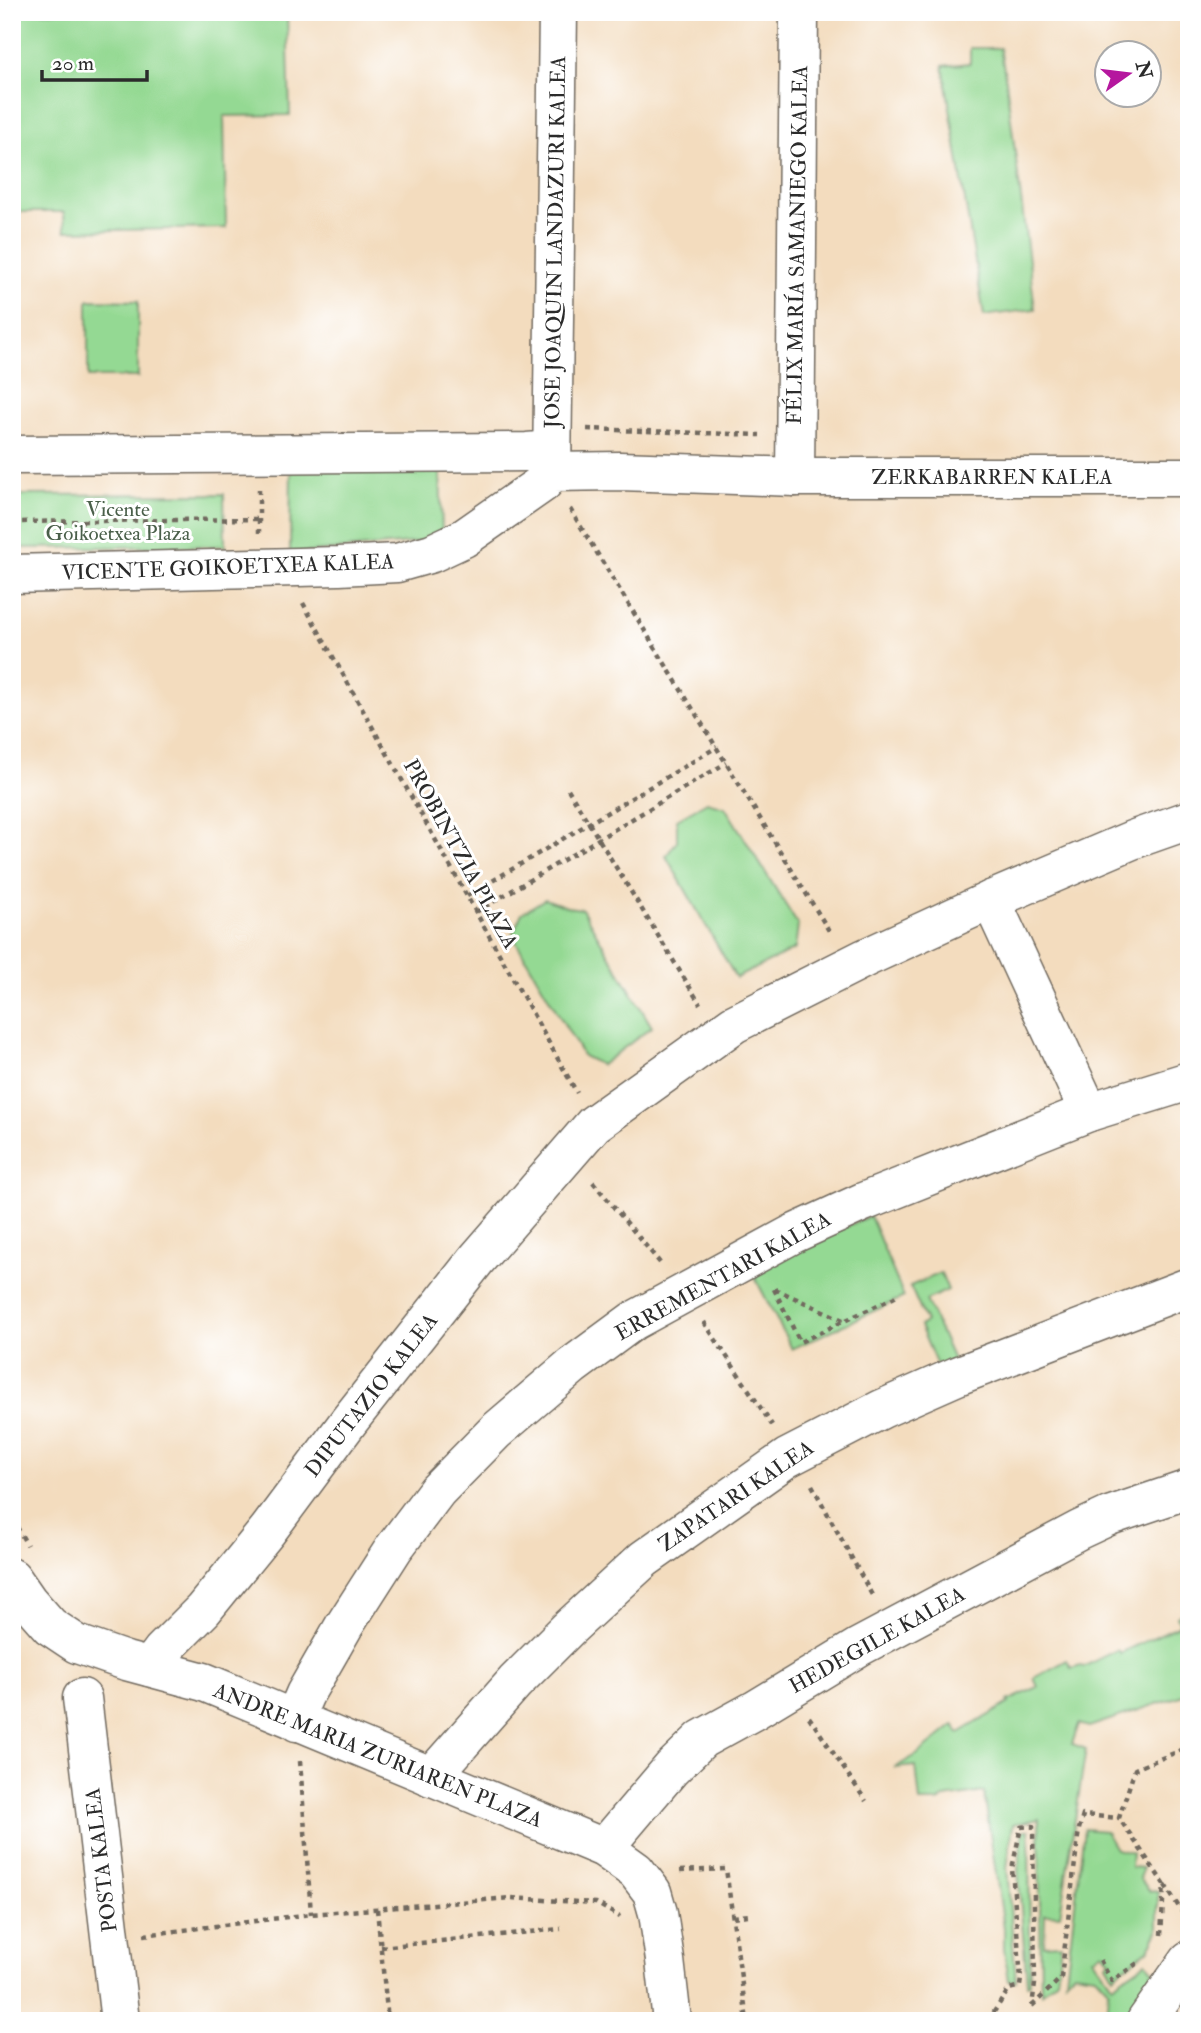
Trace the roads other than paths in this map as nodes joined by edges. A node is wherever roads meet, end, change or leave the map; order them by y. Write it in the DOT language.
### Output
graph roads {
  1 [pos="558,12"];
  2 [pos="799,12"];
  3 [pos="552,450"];
  4 [pos="12,455"];
  5 [pos="795,477"];
  6 [pos="1189,477"];
  7 [pos="12,574"];
  8 [pos="1189,820"];
  9 [pos="991,900"];
  10 [pos="1189,1081"];
  11 [pos="1089,1112"];
  12 [pos="1189,1287"];
  13 [pos="1189,1489"];
  14 [pos="12,1577"];
  15 [pos="156,1659"];
  16 [pos="82,1698"];
  17 [pos="297,1722"];
  18 [pos="431,1777"];
  19 [pos="604,1847"];
  20 [pos="1171,1965"];
  21 [pos="120,2021"];
  22 [pos="673,2021"];
  23 [pos="1146,2021"];
  1 -- 3 [label="street, JOSE JOAQUIN LANDAZURI KALEA"];
  2 -- 5 [label="street, FÉLIX MARÍA SAMANIEGO KALEA"];
  3 -- 4 [label="street"];
  3 -- 5 [label="street"];
  3 -- 7 [label="street, VICENTE GOIKOETXEA KALEA"];
  5 -- 6 [label="street, ZERKABARREN KALEA"];
  8 -- 9 [label="street, DIPUTAZIO KALEA"];
  9 -- 11 [label="street"];
  9 -- 15 [label="street, DIPUTAZIO KALEA"];
  10 -- 11 [label="street, ERREMENTARI KALEA"];
  11 -- 17 [label="street, ERREMENTARI KALEA"];
  12 -- 18 [label="street, ZAPATARI KALEA"];
  13 -- 19 [label="street, HEDEGILE KALEA"];
  14 -- 15 [label="street, ANDRE MARIA ZURIAREN PLAZA"];
  15 -- 17 [label="street, ANDRE MARIA ZURIAREN PLAZA"];
  16 -- 21 [label="street, POSTA KALEA"];
  17 -- 18 [label="street, ANDRE MARIA ZURIAREN PLAZA"];
  18 -- 19 [label="street, ANDRE MARIA ZURIAREN PLAZA"];
  19 -- 22 [label="street, ANDRE MARIA ZURIAREN PLAZA"];
  20 -- 23 [label="street"];
}
